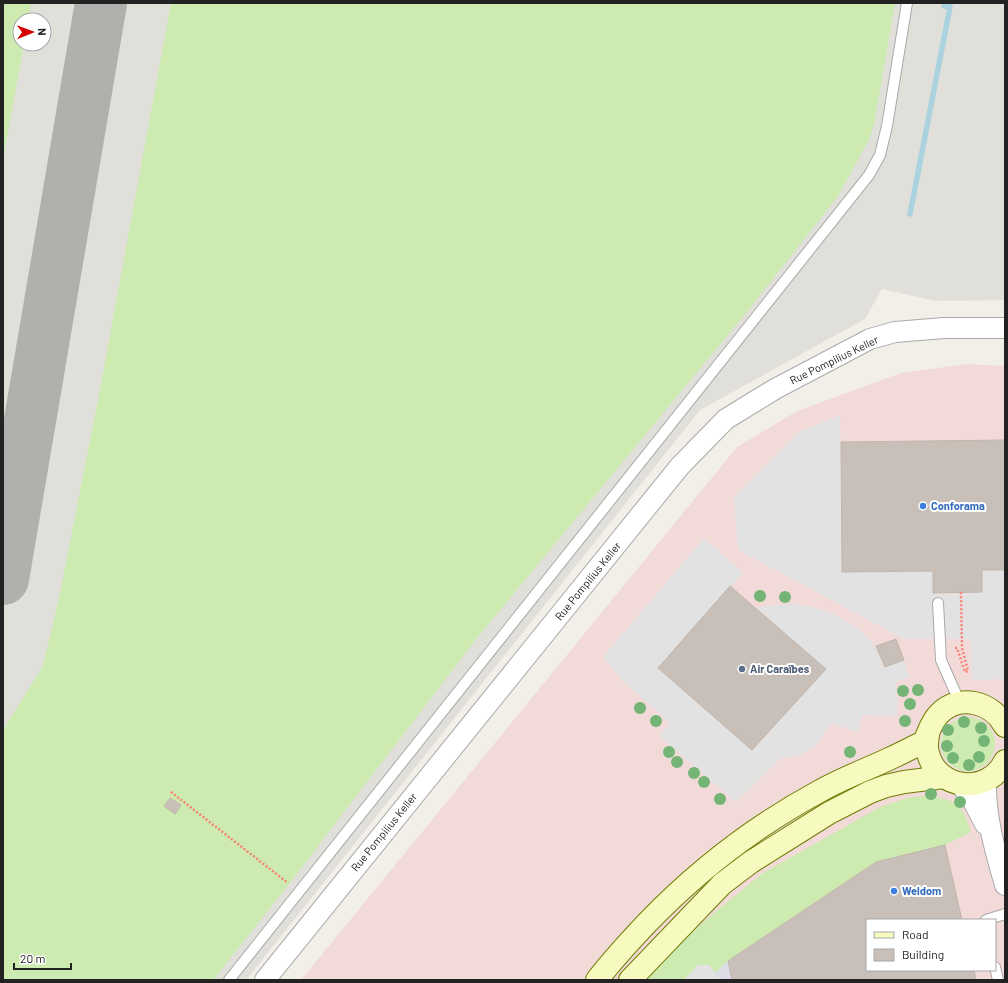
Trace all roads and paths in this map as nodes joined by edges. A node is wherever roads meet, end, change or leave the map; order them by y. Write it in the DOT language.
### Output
graph roads {
  1 [pos="907,3"];
  2 [pos="1005,328"];
  3 [pos="961,592"];
  4 [pos="938,603"];
  5 [pos="953,648"];
  6 [pos="960,703"];
  7 [pos="1002,718"];
  8 [pos="928,735"];
  9 [pos="1005,761"];
  10 [pos="952,780"];
  11 [pos="986,780"];
  12 [pos="171,792"];
  13 [pos="992,841"];
  14 [pos="1005,885"];
  15 [pos="299,892"];
  16 [pos="1005,914"];
  17 [pos="989,919"];
  18 [pos="229,980"];
  19 [pos="265,980"];
  20 [pos="597,980"];
  21 [pos="630,980"];
  1 -- 15 [label="lane"];
  2 -- 19 [label="street, Rue Pompilius Keller"];
  3 -- 5 [label="path"];
  4 -- 6 [label="lane"];
  6 -- 7 [label="main road"];
  6 -- 8 [label="main road"];
  8 -- 10 [label="main road"];
  8 -- 20 [label="main road"];
  9 -- 11 [label="main road"];
  10 -- 11 [label="main road"];
  10 -- 13 [label="street"];
  10 -- 21 [label="main road"];
  11 -- 13 [label="street"];
  12 -- 15 [label="path"];
  13 -- 14 [label="street"];
  15 -- 18 [label="lane"];
  16 -- 17 [label="lane"];
}
